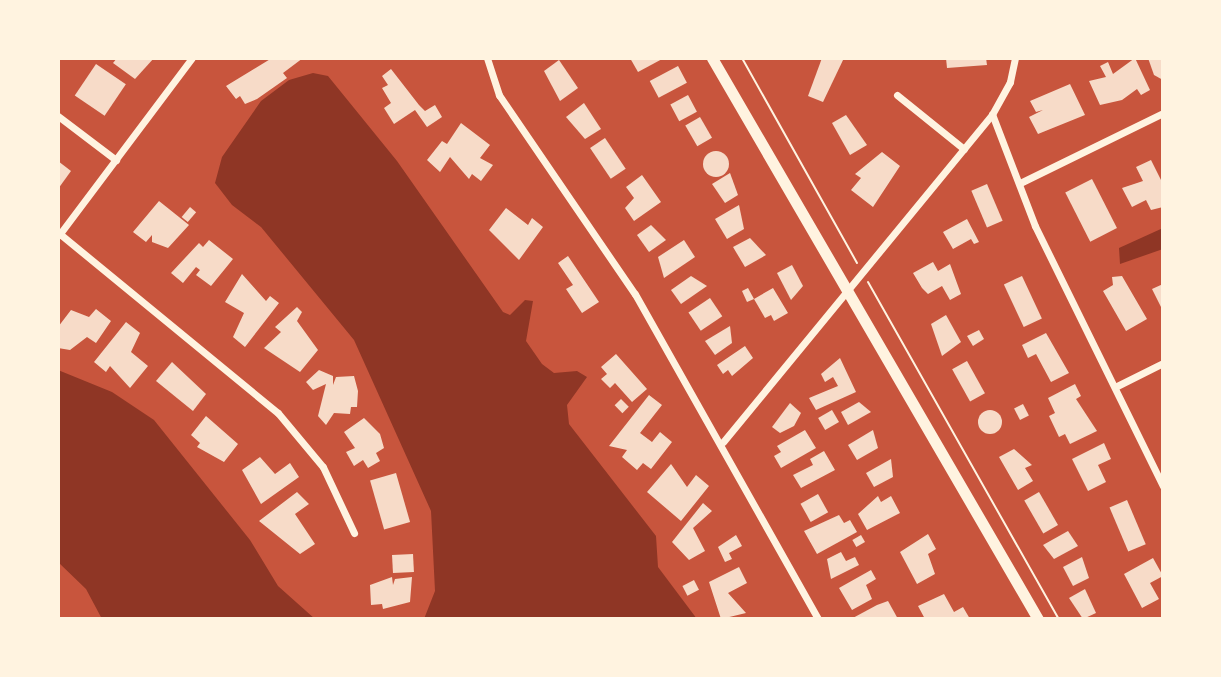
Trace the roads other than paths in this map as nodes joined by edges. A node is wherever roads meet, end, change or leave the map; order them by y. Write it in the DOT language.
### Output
graph roads {
  1 [pos="192,58"];
  2 [pos="487,58"];
  3 [pos="712,58"];
  4 [pos="1015,58"];
  5 [pos="897,95"];
  6 [pos="1163,113"];
  7 [pos="992,114"];
  8 [pos="58,116"];
  9 [pos="964,149"];
  10 [pos="116,160"];
  11 [pos="1020,183"];
  12 [pos="59,235"];
  13 [pos="848,290"];
  14 [pos="1163,363"];
  15 [pos="1115,387"];
  16 [pos="723,442"];
  17 [pos="1163,486"];
  18 [pos="354,533"];
  19 [pos="818,619"];
  20 [pos="1038,619"];
  1 -- 10 [label="street"];
  2 -- 16 [label="street"];
  3 -- 13 [label="highway"];
  4 -- 7 [label="street"];
  5 -- 9 [label="street"];
  6 -- 11 [label="street"];
  7 -- 9 [label="street"];
  7 -- 11 [label="street"];
  8 -- 10 [label="street"];
  9 -- 13 [label="street"];
  10 -- 12 [label="street"];
  11 -- 15 [label="street"];
  12 -- 18 [label="street"];
  13 -- 16 [label="street"];
  13 -- 20 [label="highway"];
  14 -- 15 [label="street"];
  15 -- 17 [label="street"];
  16 -- 19 [label="street"];
}
